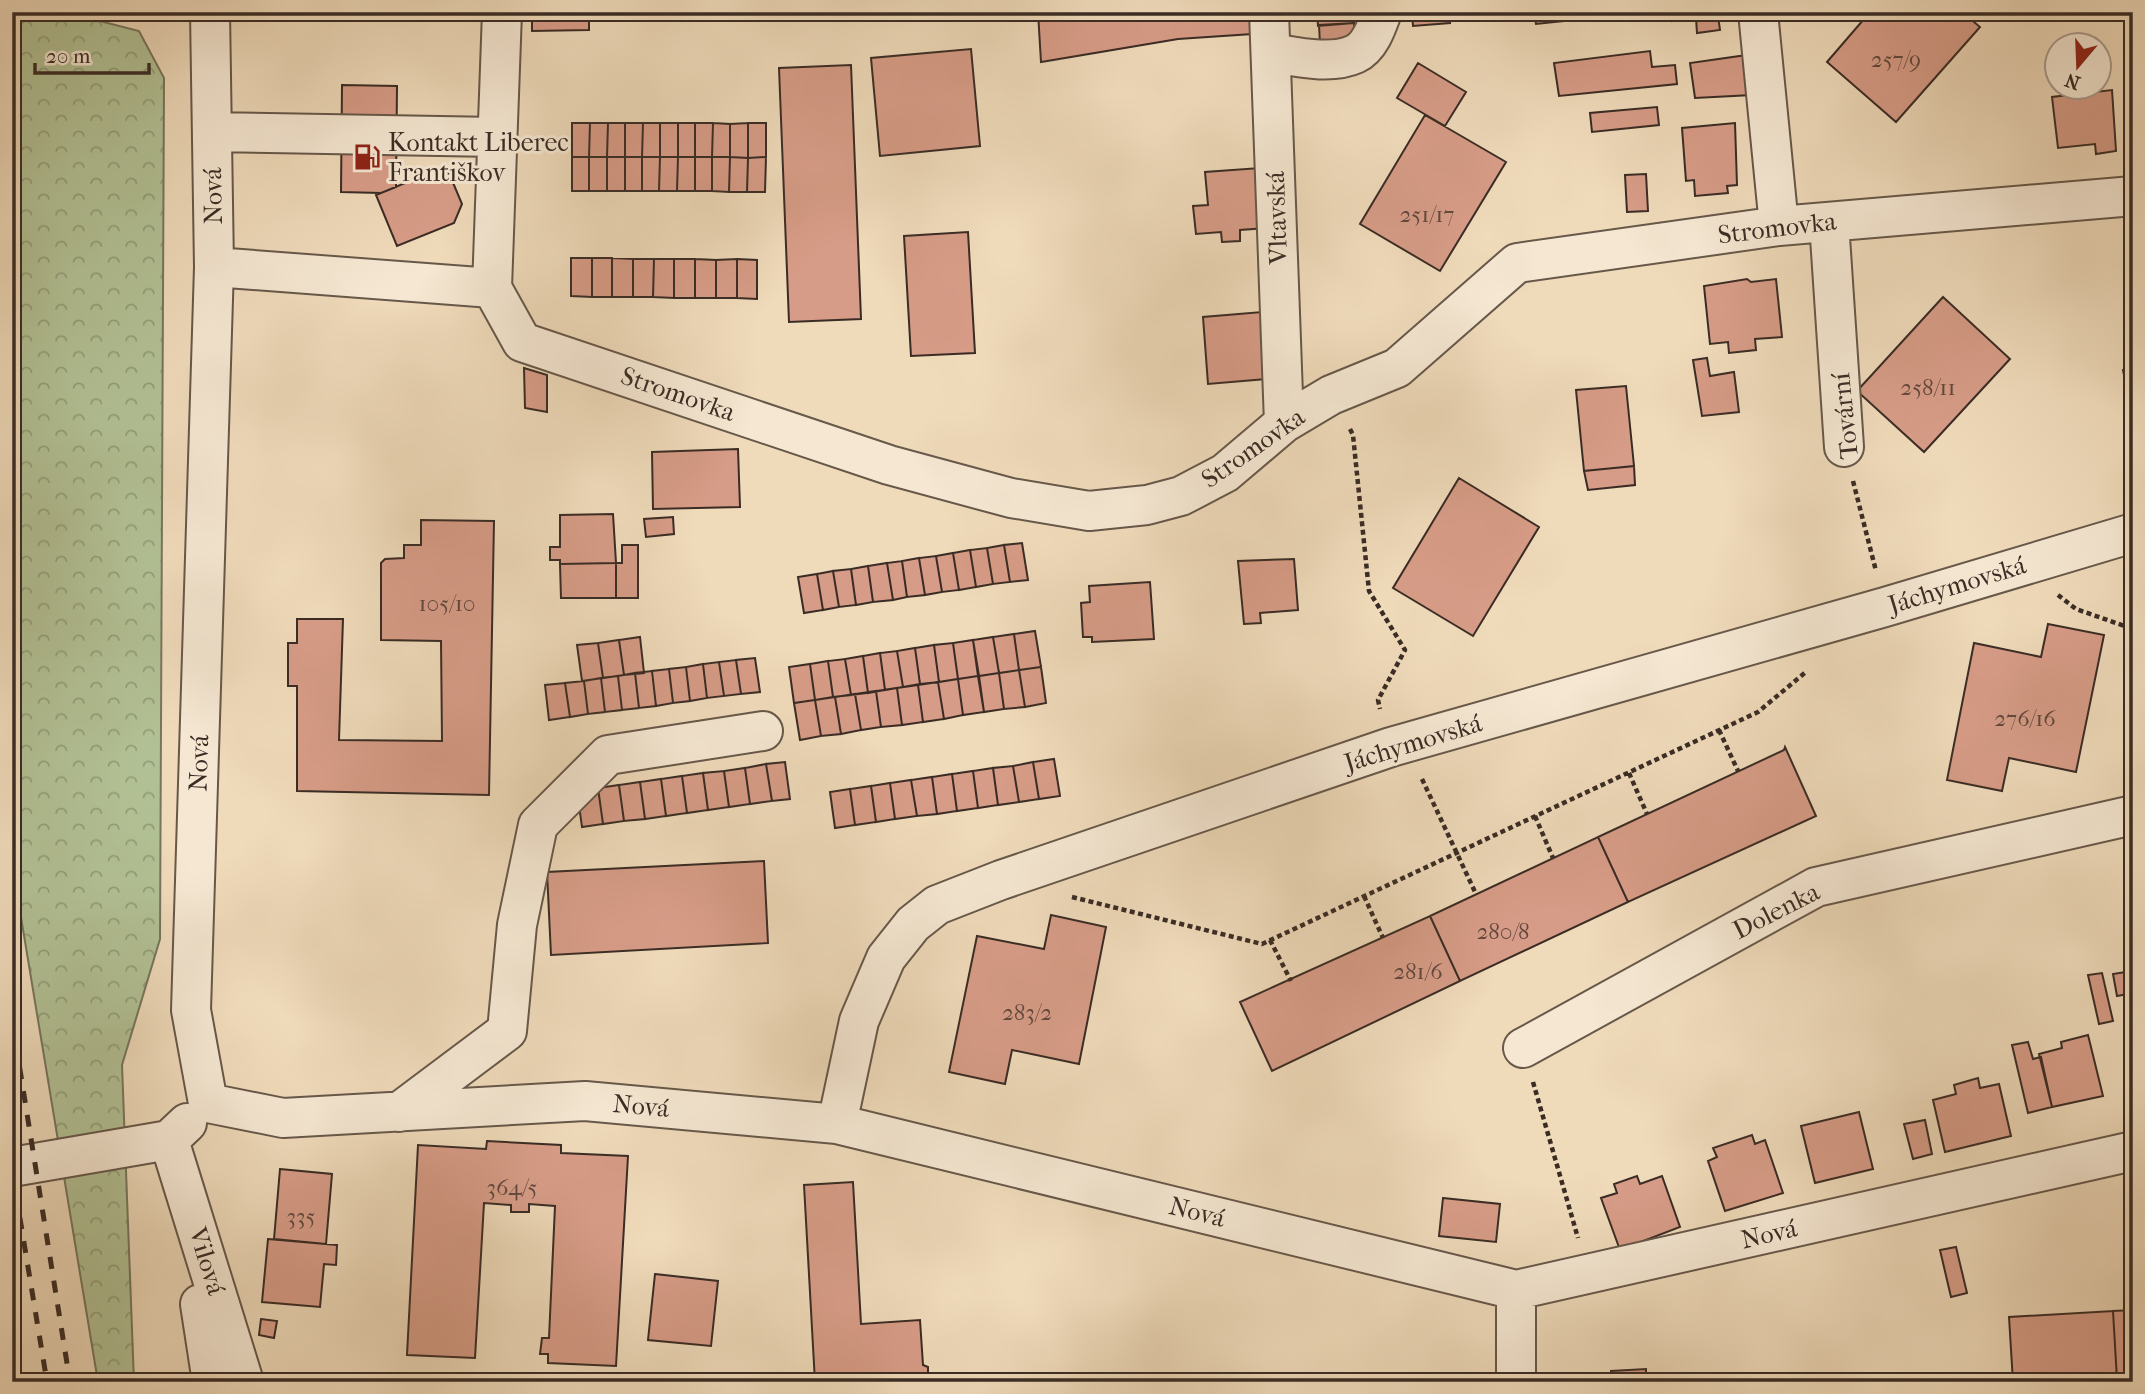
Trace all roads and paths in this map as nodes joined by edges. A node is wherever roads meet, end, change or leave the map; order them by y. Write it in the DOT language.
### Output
graph roads {
  1 [pos="210,12"];
  2 [pos="502,12"];
  3 [pos="1269,12"];
  4 [pos="1382,12"];
  5 [pos="1758,12"];
  6 [pos="1272,53"];
  7 [pos="212,132"];
  8 [pos="497,137"];
  9 [pos="2133,195"];
  10 [pos="1829,222"];
  11 [pos="1779,226"];
  12 [pos="214,267"];
  13 [pos="492,288"];
  14 [pos="1284,423"];
  15 [pos="1353,435"];
  16 [pos="1844,447"];
  17 [pos="2133,533"];
  18 [pos="2018,566"];
  19 [pos="1885,607"];
  20 [pos="2133,629"];
  21 [pos="1811,668"];
  22 [pos="1378,700"];
  23 [pos="1719,730"];
  24 [pos="763,731"];
  25 [pos="1405,743"];
  26 [pos="1738,771"];
  27 [pos="1629,773"];
  28 [pos="1647,814"];
  29 [pos="2133,815"];
  30 [pos="1535,816"];
  31 [pos="1457,853"];
  32 [pos="1553,858"];
  33 [pos="1476,894"];
  34 [pos="1067,896"];
  35 [pos="1364,896"];
  36 [pos="1383,938"];
  37 [pos="1270,940"];
  38 [pos="1291,981"];
  39 [pos="1523,1048"];
  40 [pos="208,1102"];
  41 [pos="399,1112"];
  42 [pos="837,1124"];
  43 [pos="169,1140"];
  44 [pos="2133,1150"];
  45 [pos="12,1167"];
  46 [pos="201,1240"];
  47 [pos="1588,1275"];
  48 [pos="1516,1290"];
  49 [pos="212,1382"];
  50 [pos="244,1382"];
  51 [pos="1516,1382"];
  1 -- 7 [label="street, Nová"];
  2 -- 8 [label="street"];
  3 -- 6 [label="street, Vltavská"];
  4 -- 6 [label="street"];
  5 -- 11 [label="street"];
  6 -- 14 [label="street, Vltavská"];
  7 -- 8 [label="street"];
  7 -- 12 [label="street, Nová"];
  8 -- 13 [label="street"];
  9 -- 10 [label="street, Stromovka"];
  10 -- 11 [label="street, Stromovka"];
  10 -- 16 [label="street, Tovární"];
  11 -- 14 [label="street, Stromovka"];
  12 -- 13 [label="street"];
  12 -- 40 [label="street, Nová"];
  13 -- 14 [label="street, Stromovka"];
  15 -- 22 [label="path"];
  16 -- 19 [label="path, Tovární"];
  17 -- 18 [label="street, Jáchymovská"];
  18 -- 19 [label="street, Jáchymovská"];
  18 -- 20 [label="path"];
  19 -- 25 [label="street, Jáchymovská"];
  21 -- 23 [label="path"];
  23 -- 26 [label="path"];
  23 -- 27 [label="path"];
  24 -- 41 [label="street"];
  25 -- 31 [label="path"];
  25 -- 42 [label="street, Jáchymovská"];
  27 -- 28 [label="path"];
  27 -- 30 [label="path"];
  29 -- 39 [label="street, Dolenka"];
  30 -- 31 [label="path"];
  30 -- 32 [label="path"];
  31 -- 33 [label="path"];
  31 -- 35 [label="path"];
  34 -- 37 [label="path"];
  35 -- 36 [label="path"];
  35 -- 37 [label="path"];
  37 -- 38 [label="path"];
  39 -- 47 [label="path"];
  40 -- 41 [label="street, Nová"];
  40 -- 43 [label="street"];
  41 -- 42 [label="street, Nová"];
  42 -- 48 [label="street, Nová"];
  43 -- 45 [label="street"];
  43 -- 46 [label="street, Vilová"];
  44 -- 47 [label="street, Nová"];
  46 -- 49 [label="street"];
  46 -- 50 [label="street, Vilová"];
  47 -- 48 [label="street, Nová"];
  48 -- 51 [label="street"];
}
